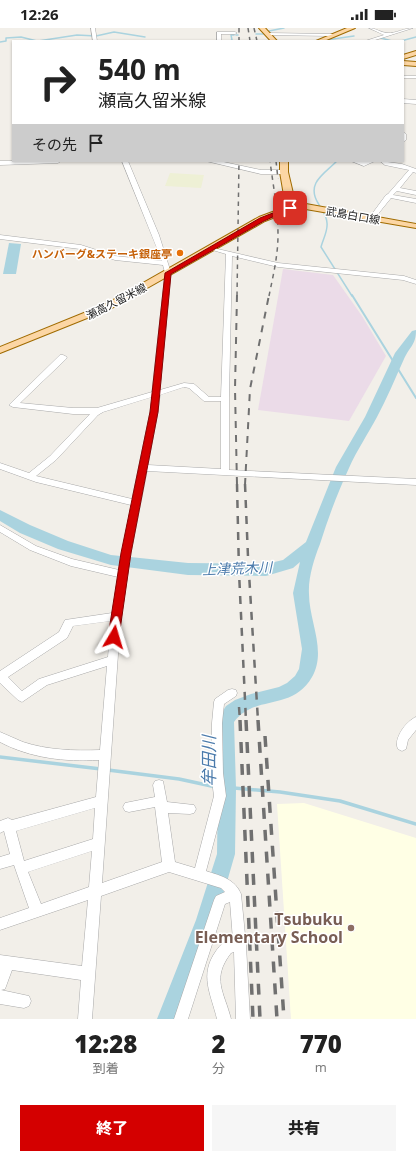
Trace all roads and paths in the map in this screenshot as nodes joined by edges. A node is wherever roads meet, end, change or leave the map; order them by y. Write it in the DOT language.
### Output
graph roads {
  1 [pos="93,28"];
  2 [pos="262,28"];
  3 [pos="310,28"];
  4 [pos="352,28"];
  5 [pos="372,28"];
  6 [pos="410,28"];
  7 [pos="235,33"];
  8 [pos="268,34"];
  9 [pos="310,35"];
  10 [pos="332,35"];
  11 [pos="388,35"];
  12 [pos="95,40"];
  13 [pos="219,40"];
  14 [pos="273,40"];
  15 [pos="312,40"];
  16 [pos="321,40"];
  17 [pos="370,40"];
  18 [pos="404,53"];
  19 [pos="414,54"];
  20 [pos="404,57"];
  21 [pos="404,63"];
  22 [pos="416,64"];
  23 [pos="404,77"];
  24 [pos="416,77"];
  25 [pos="404,101"];
  26 [pos="416,102"];
  27 [pos="29,162"];
  28 [pos="125,162"];
  29 [pos="220,162"];
  30 [pos="284,162"];
  31 [pos="357,162"];
  32 [pos="369,162"];
  33 [pos="386,162"];
  34 [pos="0,163"];
  35 [pos="232,163"];
  36 [pos="284,172"];
  37 [pos="412,172"];
  38 [pos="416,177"];
  39 [pos="397,189"];
  40 [pos="416,193"];
  41 [pos="388,196"];
  42 [pos="416,201"];
  43 [pos="291,204"];
  44 [pos="372,218"];
  45 [pos="416,226"];
  46 [pos="0,237"];
  47 [pos="211,248"];
  48 [pos="229,253"];
  49 [pos="166,263"];
  50 [pos="168,273"];
  51 [pos="416,282"];
  52 [pos="0,350"];
  53 [pos="63,357"];
  54 [pos="156,394"];
  55 [pos="225,399"];
  56 [pos="99,411"];
  57 [pos="0,466"];
  58 [pos="142,468"];
  59 [pos="225,472"];
  60 [pos="30,476"];
  61 [pos="416,482"];
  62 [pos="136,503"];
  63 [pos="0,528"];
  64 [pos="122,574"];
  65 [pos="116,616"];
  66 [pos="111,660"];
  67 [pos="0,677"];
  68 [pos="232,693"];
  69 [pos="416,722"];
  70 [pos="0,738"];
  71 [pos="402,746"];
  72 [pos="105,755"];
  73 [pos="159,785"];
  74 [pos="102,801"];
  75 [pos="161,804"];
  76 [pos="129,807"];
  77 [pos="190,809"];
  78 [pos="4,827"];
  79 [pos="99,843"];
  80 [pos="0,863"];
  81 [pos="19,863"];
  82 [pos="168,866"];
  83 [pos="199,875"];
  84 [pos="96,890"];
  85 [pos="235,894"];
  86 [pos="37,911"];
  87 [pos="0,924"];
  88 [pos="240,945"];
  89 [pos="4,963"];
  90 [pos="89,974"];
  91 [pos="0,984"];
  92 [pos="0,997"];
  93 [pos="24,1001"];
  94 [pos="86,1019"];
  95 [pos="181,1019"];
  96 [pos="224,1019"];
  97 [pos="243,1019"];
  1 -- 12 [label="street"];
  2 -- 8 [label="main road"];
  3 -- 9 [label="street"];
  4 -- 10 [label="main road"];
  5 -- 11 [label="street"];
  6 -- 11 [label="street"];
  7 -- 13 [label="street"];
  8 -- 9 [label="street"];
  8 -- 14 [label="main road"];
  9 -- 10 [label="street"];
  9 -- 15 [label="street"];
  10 -- 16 [label="main road"];
  11 -- 17 [label="street"];
  18 -- 19 [label="street"];
  19 -- 20 [label="main road"];
  21 -- 22 [label="main road"];
  23 -- 24 [label="street"];
  25 -- 26 [label="street"];
  27 -- 34 [label="street"];
  28 -- 49 [label="street"];
  29 -- 35 [label="street"];
  30 -- 36 [label="main road"];
  31 -- 32 [label="street"];
  33 -- 37 [label="street"];
  35 -- 36 [label="street"];
  36 -- 43 [label="main road"];
  37 -- 38 [label="street"];
  37 -- 39 [label="street"];
  39 -- 40 [label="street"];
  39 -- 41 [label="street"];
  41 -- 42 [label="street"];
  41 -- 44 [label="street"];
  43 -- 44 [label="main road, 武島白口線"];
  43 -- 47 [label="main road, 瀬高久留米線"];
  44 -- 45 [label="main road, 武島白口線"];
  46 -- 49 [label="street"];
  47 -- 48 [label="street"];
  47 -- 50 [label="main road, 瀬高久留米線"];
  48 -- 51 [label="street"];
  48 -- 55 [label="street"];
  49 -- 50 [label="street"];
  50 -- 52 [label="main road, 瀬高久留米線"];
  50 -- 54 [label="street"];
  53 -- 56 [label="street"];
  54 -- 55 [label="street"];
  54 -- 56 [label="street"];
  54 -- 58 [label="street"];
  55 -- 59 [label="street"];
  56 -- 60 [label="street"];
  57 -- 60 [label="street"];
  58 -- 59 [label="street"];
  58 -- 62 [label="street"];
  59 -- 61 [label="street"];
  60 -- 62 [label="street"];
  62 -- 64 [label="street"];
  63 -- 64 [label="street"];
  64 -- 65 [label="street"];
  65 -- 66 [label="street"];
  65 -- 67 [label="street"];
  66 -- 67 [label="street"];
  66 -- 72 [label="street"];
  68 -- 83 [label="street"];
  69 -- 71 [label="street"];
  70 -- 72 [label="street"];
  72 -- 74 [label="street"];
  73 -- 75 [label="street"];
  74 -- 78 [label="street"];
  74 -- 79 [label="street"];
  75 -- 76 [label="street"];
  75 -- 77 [label="street"];
  75 -- 82 [label="street"];
  78 -- 81 [label="street"];
  79 -- 81 [label="street"];
  79 -- 84 [label="street"];
  80 -- 81 [label="street"];
  81 -- 86 [label="street"];
  82 -- 83 [label="street"];
  82 -- 84 [label="street"];
  83 -- 85 [label="street"];
  84 -- 86 [label="street"];
  84 -- 90 [label="street"];
  85 -- 88 [label="street"];
  85 -- 95 [label="street"];
  86 -- 87 [label="street"];
  88 -- 96 [label="street"];
  88 -- 97 [label="street"];
  89 -- 90 [label="street"];
  89 -- 91 [label="street"];
  90 -- 94 [label="street"];
  92 -- 93 [label="street"];
}
